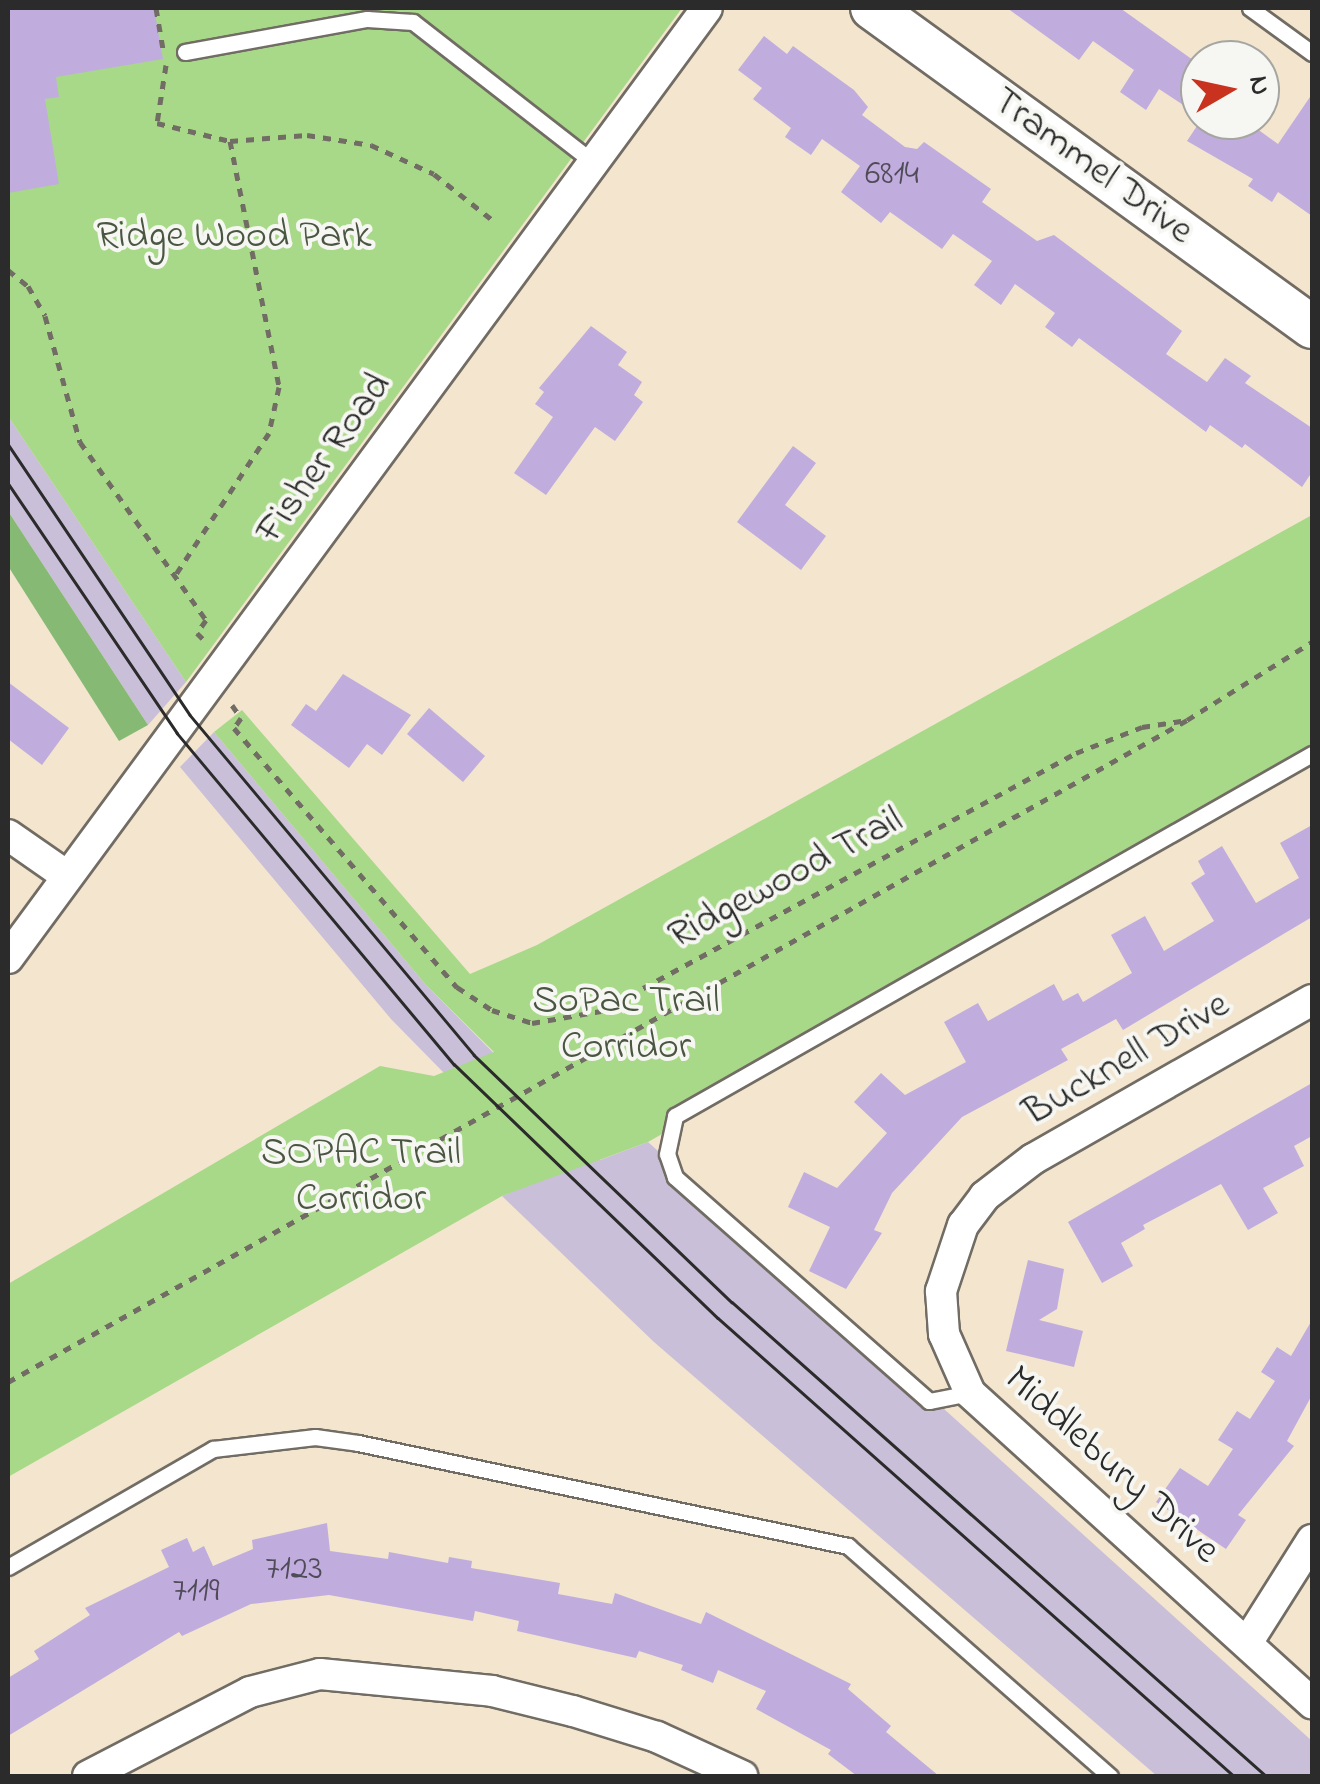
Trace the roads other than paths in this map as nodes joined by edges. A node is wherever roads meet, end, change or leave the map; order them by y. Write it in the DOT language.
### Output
graph roads {
  1 [pos="706,8"];
  2 [pos="872,8"];
  3 [pos="1250,8"];
  4 [pos="185,52"];
  5 [pos="1312,53"];
  6 [pos="593,162"];
  7 [pos="1312,328"];
  8 [pos="1312,754"];
  9 [pos="8,835"];
  10 [pos="66,876"];
  11 [pos="8,958"];
  12 [pos="1312,1000"];
  13 [pos="984,1196"];
  14 [pos="970,1393"];
  15 [pos="1312,1540"];
  16 [pos="8,1567"];
  17 [pos="1247,1643"];
  18 [pos="1312,1703"];
  19 [pos="88,1776"];
  20 [pos="742,1776"];
  21 [pos="1110,1776"];
  1 -- 6 [label="street, Fisher Road"];
  2 -- 7 [label="street, Trammel Drive"];
  3 -- 5 [label="lane"];
  4 -- 6 [label="lane"];
  6 -- 10 [label="street, Fisher Road"];
  8 -- 14 [label="lane"];
  9 -- 10 [label="street"];
  10 -- 11 [label="street, Fisher Road"];
  12 -- 13 [label="street, Bucknell Drive"];
  13 -- 14 [label="street, Middlebury Drive"];
  14 -- 17 [label="street, Middlebury Drive"];
  15 -- 17 [label="street"];
  16 -- 21 [label="lane"];
  17 -- 18 [label="street, Middlebury Drive"];
  19 -- 20 [label="street"];
}
